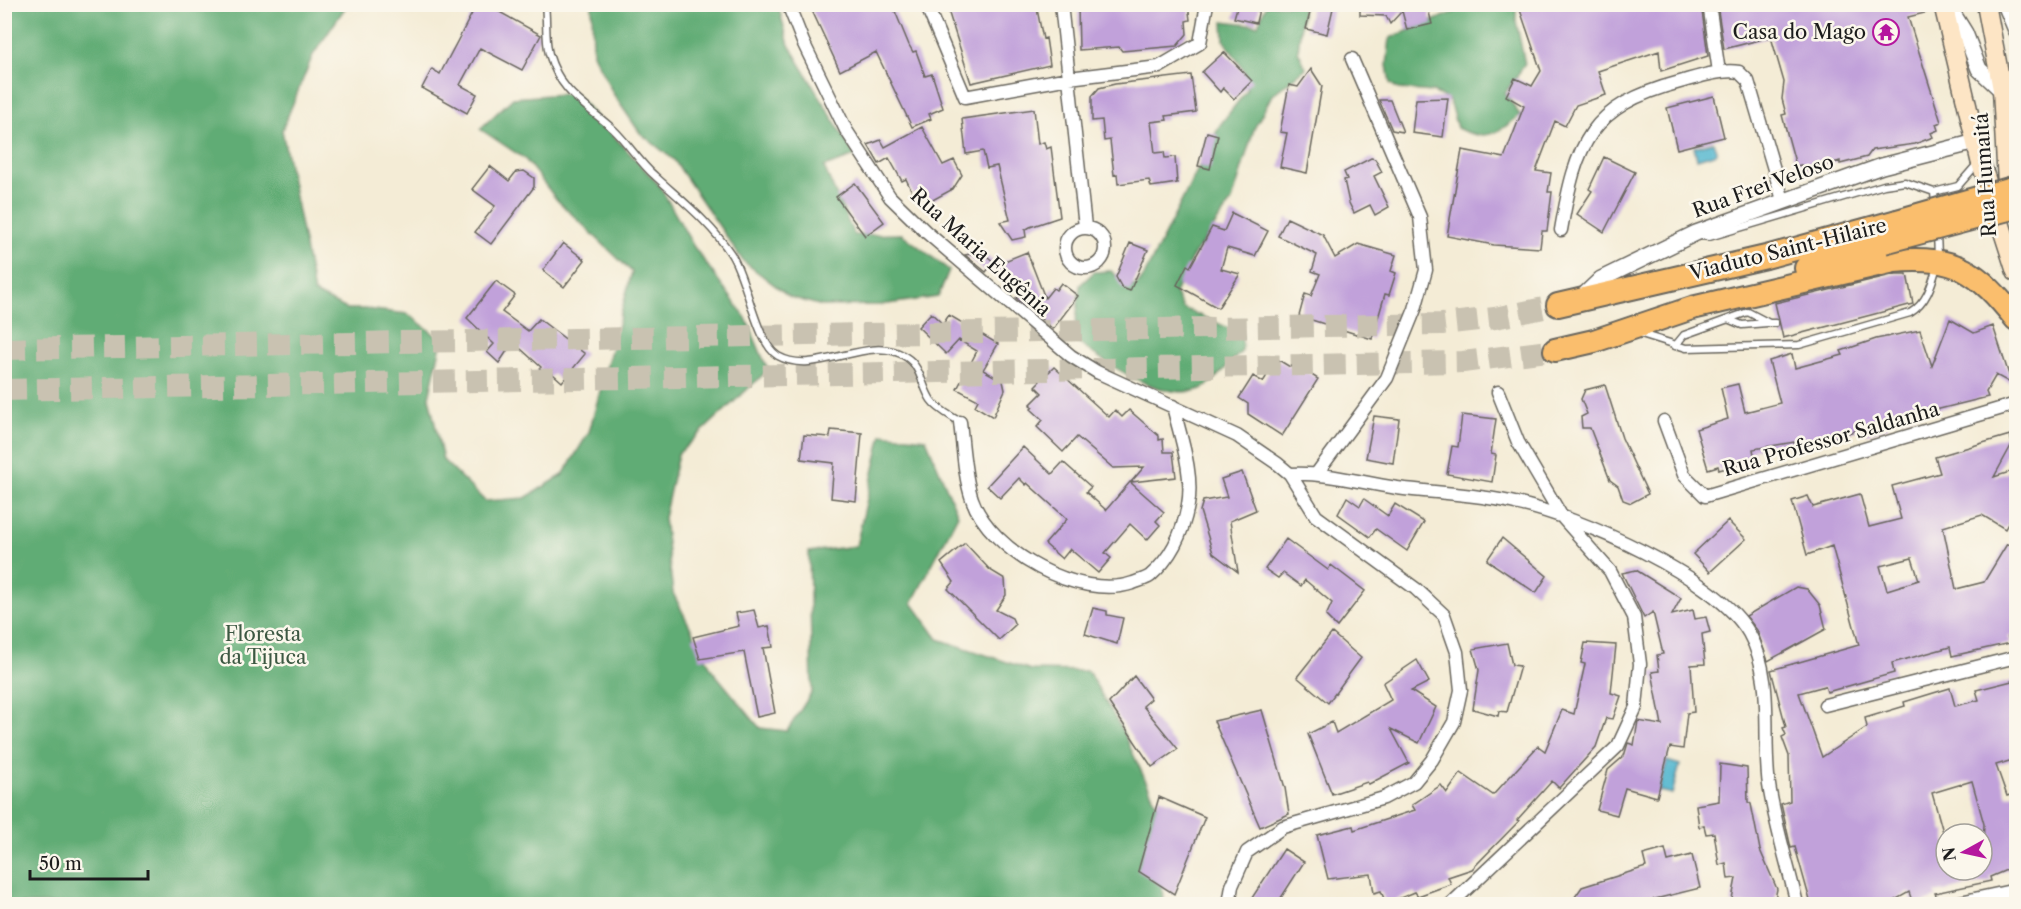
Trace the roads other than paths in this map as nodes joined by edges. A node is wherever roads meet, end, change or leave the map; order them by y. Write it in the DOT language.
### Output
graph roads {
  1 [pos="545,4"];
  2 [pos="788,4"];
  3 [pos="926,4"];
  4 [pos="1061,4"];
  5 [pos="1207,4"];
  6 [pos="1709,4"];
  7 [pos="1945,4"];
  8 [pos="1986,4"];
  9 [pos="2006,5"];
  10 [pos="2016,30"];
  11 [pos="1352,59"];
  12 [pos="1719,72"];
  13 [pos="1069,78"];
  14 [pos="2002,89"];
  15 [pos="2016,104"];
  16 [pos="1976,142"];
  17 [pos="1980,160"];
  18 [pos="1958,186"];
  19 [pos="2016,187"];
  20 [pos="1934,192"];
  21 [pos="1783,200"];
  22 [pos="2014,214"];
  23 [pos="1085,227"];
  24 [pos="1969,229"];
  25 [pos="1561,230"];
  26 [pos="1696,233"];
  27 [pos="1938,261"];
  28 [pos="2016,271"];
  29 [pos="1569,302"];
  30 [pos="1692,308"];
  31 [pos="1754,317"];
  32 [pos="2016,319"];
  33 [pos="1730,320"];
  34 [pos="1749,325"];
  35 [pos="1629,330"];
  36 [pos="1675,346"];
  37 [pos="1555,350"];
  38 [pos="1498,392"];
  39 [pos="2016,404"];
  40 [pos="1173,406"];
  41 [pos="1664,421"];
  42 [pos="960,422"];
  43 [pos="1317,473"];
  44 [pos="1290,474"];
  45 [pos="1562,518"];
  46 [pos="2016,657"];
  47 [pos="1825,705"];
  48 [pos="2016,890"];
  49 [pos="1229,904"];
  50 [pos="1451,904"];
  51 [pos="1797,904"];
  52 [pos="1951,904"];
  1 -- 42 [label="lane"];
  2 -- 40 [label="street, Rua Maria Eugênia"];
  3 -- 13 [label="street"];
  4 -- 13 [label="street"];
  5 -- 13 [label="street"];
  6 -- 12 [label="street"];
  7 -- 14 [label="street, Rua Humaitá"];
  7 -- 16 [label="main road, Rua Humaitá"];
  8 -- 14 [label="main road, Rua Humaitá"];
  9 -- 10 [label="street"];
  11 -- 43 [label="street"];
  12 -- 21 [label="street"];
  12 -- 25 [label="street"];
  13 -- 23 [label="street"];
  14 -- 15 [label="street, Rua Humaitá"];
  14 -- 22 [label="main road, Rua Humaitá"];
  16 -- 17 [label="main road, Rua Humaitá"];
  16 -- 21 [label="street, Rua Frei Veloso"];
  17 -- 18 [label="lane"];
  17 -- 28 [label="main road, Rua Humaitá"];
  18 -- 20 [label="lane"];
  18 -- 24 [label="lane"];
  19 -- 29 [label="highway, Viaduto Saint-Hilaire, bridge"];
  20 -- 26 [label="lane"];
  20 -- 27 [label="lane"];
  21 -- 26 [label="street, Rua Frei Veloso"];
  22 -- 28 [label="main road, Rua Humaitá"];
  22 -- 30 [label="highway, Viaduto Saint-Hilaire, bridge"];
  26 -- 29 [label="street, Rua Frei Veloso"];
  27 -- 30 [label="highway"];
  27 -- 32 [label="highway"];
  27 -- 36 [label="lane"];
  30 -- 35 [label="highway"];
  31 -- 33 [label="lane"];
  31 -- 34 [label="lane"];
  31 -- 34 [label="lane"];
  33 -- 34 [label="lane"];
  33 -- 36 [label="lane"];
  35 -- 36 [label="lane"];
  35 -- 37 [label="highway"];
  38 -- 45 [label="street"];
  39 -- 41 [label="street, Rua Professor Saldanha"];
  40 -- 42 [label="street"];
  40 -- 44 [label="street, Rua Maria Eugênia"];
  43 -- 44 [label="street"];
  43 -- 45 [label="street"];
  44 -- 49 [label="street"];
  45 -- 50 [label="street"];
  45 -- 51 [label="street"];
  46 -- 47 [label="street"];
  48 -- 52 [label="street"];
}
